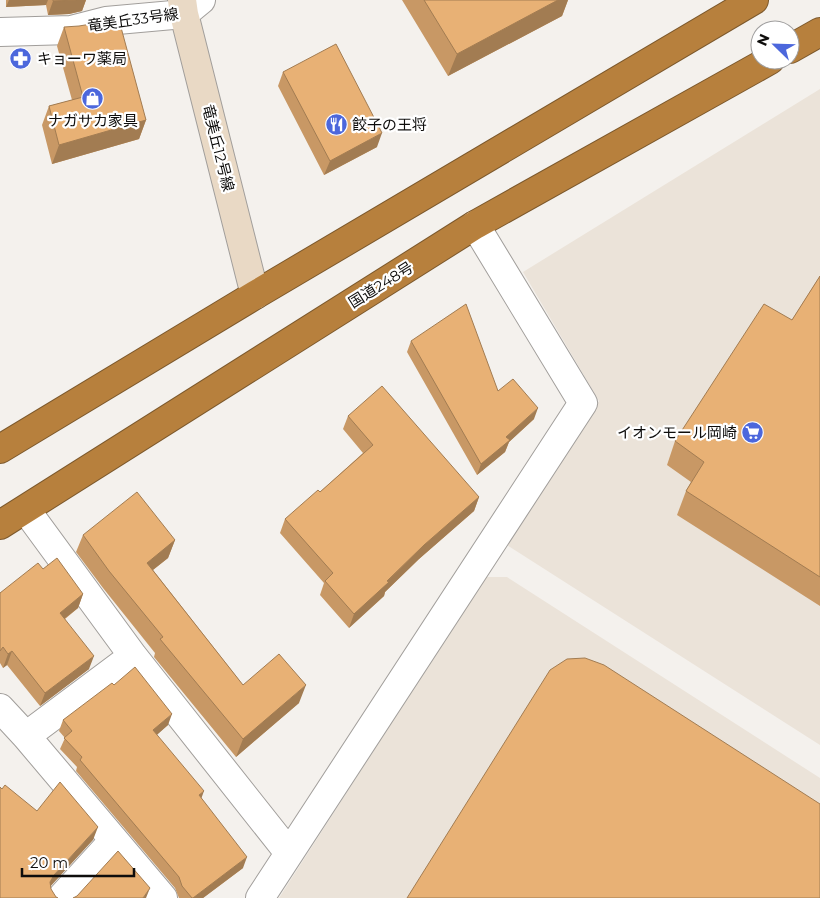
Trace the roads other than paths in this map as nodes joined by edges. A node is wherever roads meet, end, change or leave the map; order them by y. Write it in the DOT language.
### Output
graph roads {
  1 [pos="754,0"];
  2 [pos="189,5"];
  3 [pos="0,32"];
  4 [pos="820,32"];
  5 [pos="800,43"];
  6 [pos="752,70"];
  7 [pos="475,226"];
  8 [pos="254,295"];
  9 [pos="0,449"];
  10 [pos="26,510"];
  11 [pos="0,525"];
  12 [pos="133,656"];
  13 [pos="0,708"];
  14 [pos="26,736"];
  15 [pos="114,840"];
  16 [pos="289,853"];
  17 [pos="61,898"];
  18 [pos="163,898"];
  19 [pos="260,898"];
  1 -- 8 [label="highway"];
  2 -- 3 [label="street, 竜美丘33号線"];
  2 -- 8 [label="street, 竜美丘12号線"];
  4 -- 5 [label="highway"];
  6 -- 7 [label="highway, 国道248号"];
  7 -- 10 [label="highway, 国道248号"];
  7 -- 16 [label="street"];
  8 -- 9 [label="highway"];
  10 -- 11 [label="highway, 国道248号"];
  10 -- 12 [label="street"];
  12 -- 14 [label="street"];
  12 -- 16 [label="street"];
  13 -- 14 [label="street"];
  14 -- 15 [label="street"];
  15 -- 17 [label="street"];
  15 -- 18 [label="street"];
  16 -- 19 [label="street"];
}
